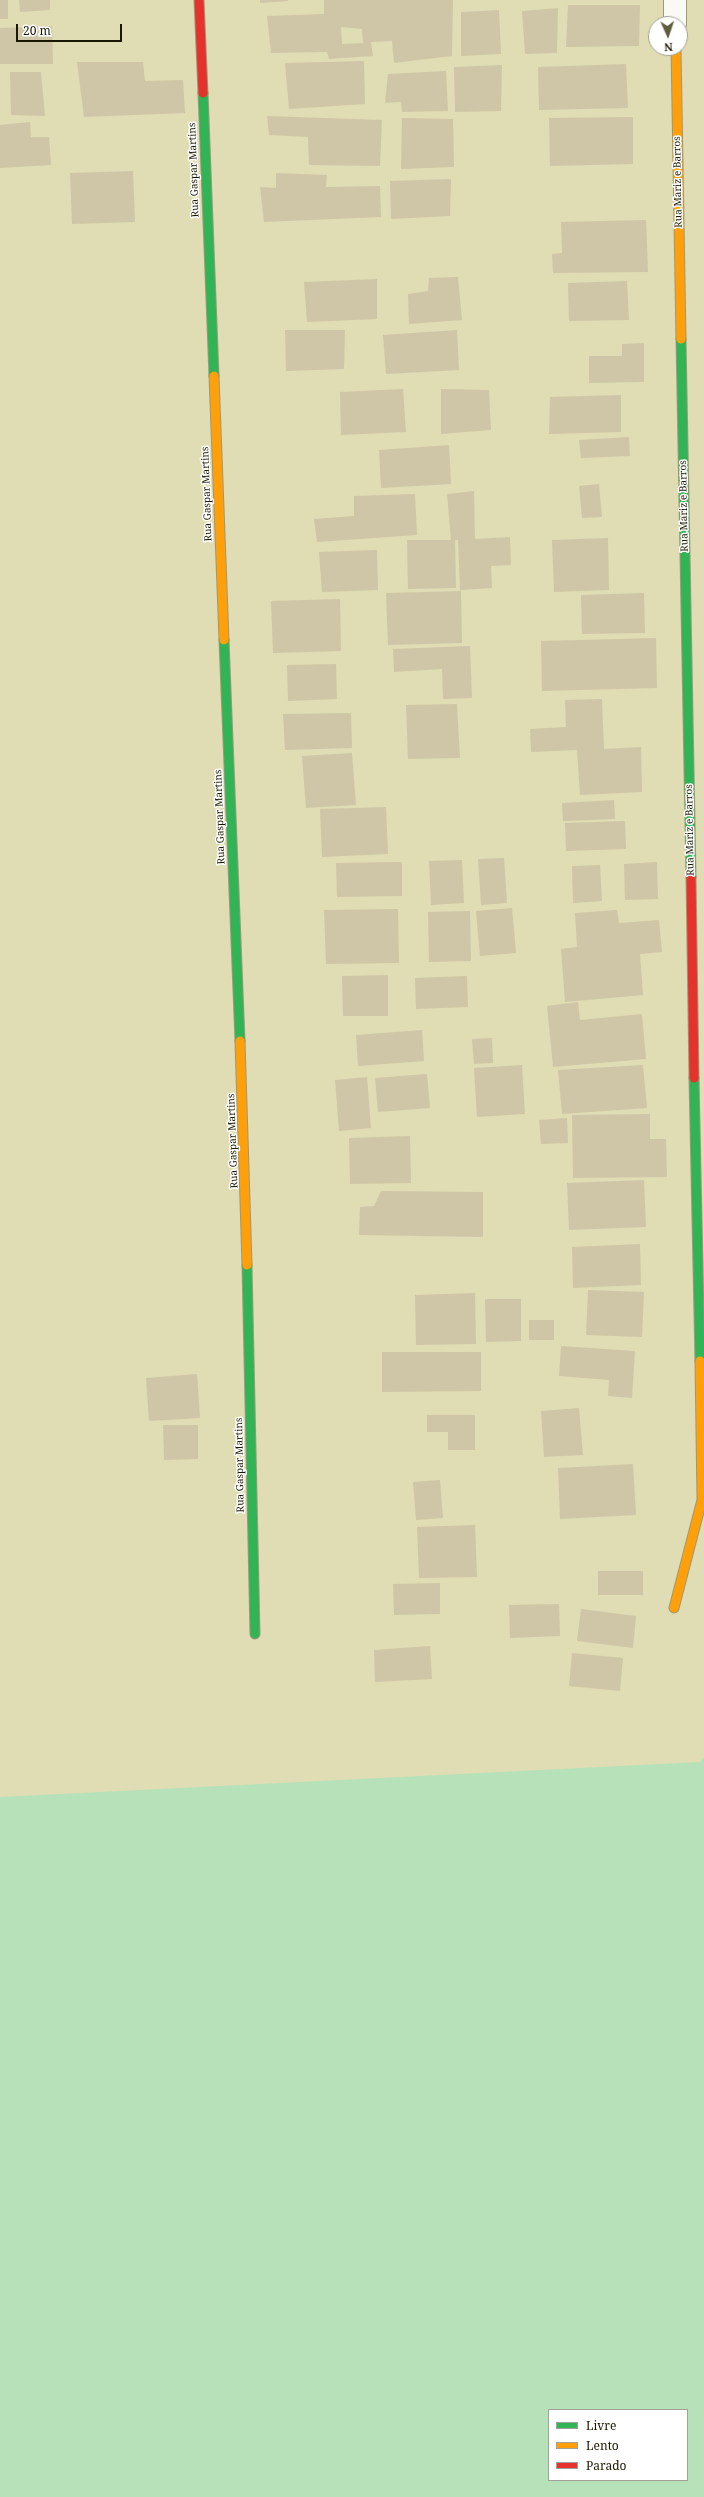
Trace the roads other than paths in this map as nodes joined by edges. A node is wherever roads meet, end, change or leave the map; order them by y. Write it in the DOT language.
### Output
graph roads {
  1 [pos="198,0"];
  2 [pos="675,0"];
  3 [pos="675,16"];
  4 [pos="676,56"];
  5 [pos="699,1100"];
  6 [pos="674,1608"];
  7 [pos="255,1634"];
  1 -- 7 [label="street, Rua Gaspar Martins"];
  2 -- 3 [label="street"];
  4 -- 5 [label="street, Rua Mariz e Barros"];
  5 -- 6 [label="street, Rua Mariz e Barros"];
}
